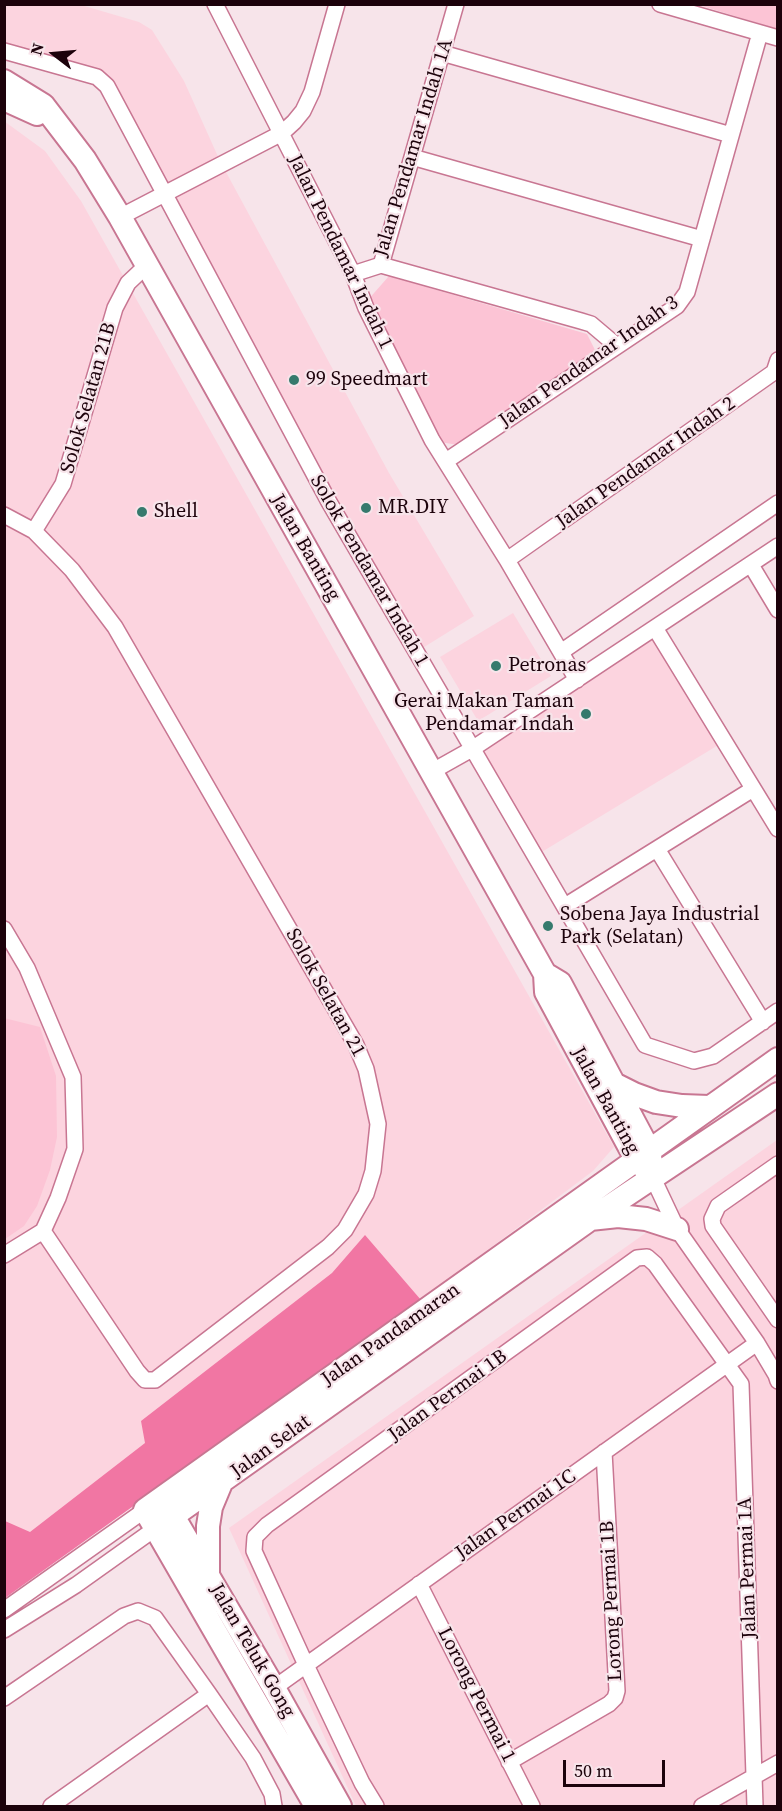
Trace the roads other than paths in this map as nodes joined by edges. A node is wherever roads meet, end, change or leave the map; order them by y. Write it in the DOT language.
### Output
graph roads {
  1 [pos="215,4"];
  2 [pos="337,4"];
  3 [pos="456,4"];
  4 [pos="660,4"];
  5 [pos="682,8"];
  6 [pos="760,33"];
  7 [pos="777,38"];
  8 [pos="4,51"];
  9 [pos="442,53"];
  10 [pos="4,81"];
  11 [pos="4,99"];
  12 [pos="58,127"];
  13 [pos="282,133"];
  14 [pos="731,135"];
  15 [pos="412,157"];
  16 [pos="166,194"];
  17 [pos="120,217"];
  18 [pos="702,239"];
  19 [pos="381,265"];
  20 [pos="146,266"];
  21 [pos="352,274"];
  22 [pos="617,346"];
  23 [pos="777,360"];
  24 [pos="446,461"];
  25 [pos="777,502"];
  26 [pos="4,515"];
  27 [pos="34,531"];
  28 [pos="777,546"];
  29 [pos="507,560"];
  30 [pos="751,565"];
  31 [pos="777,610"];
  32 [pos="655,628"];
  33 [pos="561,652"];
  34 [pos="577,680"];
  35 [pos="472,749"];
  36 [pos="431,772"];
  37 [pos="753,789"];
  38 [pos="777,829"];
  39 [pos="657,849"];
  40 [pos="565,906"];
  41 [pos="4,929"];
  42 [pos="545,974"];
  43 [pos="777,1011"];
  44 [pos="763,1022"];
  45 [pos="777,1059"];
  46 [pos="614,1083"];
  47 [pos="777,1094"];
  48 [pos="709,1107"];
  49 [pos="643,1155"];
  50 [pos="777,1164"];
  51 [pos="652,1176"];
  52 [pos="589,1220"];
  53 [pos="677,1229"];
  54 [pos="43,1231"];
  55 [pos="4,1255"];
  56 [pos="777,1320"];
  57 [pos="757,1343"];
  58 [pos="728,1364"];
  59 [pos="777,1381"];
  60 [pos="604,1452"];
  61 [pos="221,1482"];
  62 [pos="159,1513"];
  63 [pos="208,1576"];
  64 [pos="419,1584"];
  65 [pos="4,1610"];
  66 [pos="4,1630"];
  67 [pos="306,1665"];
  68 [pos="274,1688"];
  69 [pos="209,1694"];
  70 [pos="4,1698"];
  71 [pos="509,1762"];
  72 [pos="777,1763"];
  73 [pos="754,1776"];
  74 [pos="51,1806"];
  75 [pos="274,1806"];
  76 [pos="316,1806"];
  77 [pos="340,1806"];
  78 [pos="376,1806"];
  79 [pos="532,1806"];
  80 [pos="702,1806"];
  81 [pos="755,1806"];
  1 -- 13 [label="street, Jalan Pendamar Indah 1"];
  2 -- 13 [label="street"];
  3 -- 9 [label="street, Jalan Pendamar Indah 1A"];
  4 -- 5 [label="street"];
  5 -- 6 [label="street"];
  6 -- 7 [label="street"];
  6 -- 14 [label="street, Jalan Pendamar Indah 3"];
  8 -- 16 [label="street, Solok Pendamar Indah 1"];
  9 -- 14 [label="street"];
  9 -- 15 [label="street, Jalan Pendamar Indah 1A"];
  10 -- 12 [label="main road, Jalan Banting"];
  11 -- 12 [label="main road, Jalan Banting"];
  12 -- 17 [label="main road, Jalan Banting"];
  13 -- 16 [label="street"];
  13 -- 21 [label="street, Jalan Pendamar Indah 1"];
  14 -- 18 [label="street, Jalan Pendamar Indah 3"];
  15 -- 18 [label="street"];
  15 -- 19 [label="street, Jalan Pendamar Indah 1A"];
  16 -- 17 [label="street"];
  16 -- 35 [label="street, Solok Pendamar Indah 1"];
  17 -- 20 [label="main road, Jalan Banting"];
  18 -- 22 [label="street, Jalan Pendamar Indah 3"];
  19 -- 21 [label="street, Jalan Pendamar Indah 1A"];
  19 -- 22 [label="street"];
  20 -- 27 [label="street, Solok Selatan 21B"];
  20 -- 36 [label="main road, Jalan Banting"];
  21 -- 24 [label="street, Jalan Pendamar Indah 1"];
  22 -- 24 [label="street, Jalan Pendamar Indah 3"];
  23 -- 29 [label="street, Jalan Pendamar Indah 2"];
  24 -- 29 [label="street, Jalan Pendamar Indah 1"];
  25 -- 33 [label="street"];
  26 -- 27 [label="street, Solok Selatan 21"];
  27 -- 54 [label="street, Solok Selatan 21"];
  28 -- 30 [label="street"];
  29 -- 33 [label="street, Jalan Pendamar Indah 1"];
  30 -- 31 [label="street"];
  30 -- 32 [label="street"];
  32 -- 34 [label="street"];
  32 -- 37 [label="street"];
  33 -- 34 [label="street, Jalan Pendamar Indah 1"];
  34 -- 35 [label="street"];
  35 -- 36 [label="street"];
  35 -- 40 [label="street, Solok Pendamar Indah 1"];
  36 -- 42 [label="main road, Jalan Banting"];
  37 -- 38 [label="street"];
  37 -- 39 [label="street"];
  39 -- 40 [label="street"];
  39 -- 44 [label="street"];
  40 -- 44 [label="street, Solok Pendamar Indah 1"];
  41 -- 54 [label="street"];
  42 -- 46 [label="main road, Jalan Banting"];
  42 -- 49 [label="main road, Jalan Banting"];
  43 -- 44 [label="street, Solok Pendamar Indah 1"];
  45 -- 48 [label="main road, Jalan Pandamaran"];
  46 -- 48 [label="main road"];
  46 -- 49 [label="main road, Jalan Banting"];
  47 -- 51 [label="main road"];
  48 -- 49 [label="main road, Jalan Pandamaran"];
  49 -- 51 [label="main road, Jalan Banting"];
  49 -- 62 [label="main road, Jalan Pandamaran"];
  50 -- 56 [label="street"];
  51 -- 52 [label="main road, Jalan Selat"];
  51 -- 53 [label="street"];
  52 -- 53 [label="main road"];
  52 -- 61 [label="main road, Jalan Selat"];
  53 -- 57 [label="street"];
  54 -- 55 [label="street"];
  57 -- 58 [label="street, Jalan Permai 1C"];
  57 -- 59 [label="street"];
  58 -- 60 [label="street, Jalan Permai 1C"];
  58 -- 67 [label="street, Jalan Permai 1B"];
  58 -- 73 [label="street, Jalan Permai 1A"];
  60 -- 64 [label="street, Jalan Permai 1C"];
  60 -- 71 [label="street, Lorong Permai 1B"];
  61 -- 62 [label="main road, Jalan Selat"];
  61 -- 63 [label="main road"];
  62 -- 63 [label="main road, Jalan Teluk Gong"];
  62 -- 65 [label="street, Jalan Pandamaran"];
  62 -- 66 [label="street, Jalan Selat"];
  62 -- 76 [label="main road, Jalan Teluk Gong"];
  63 -- 68 [label="main road, Jalan Teluk Gong"];
  64 -- 67 [label="street, Jalan Permai 1C"];
  64 -- 71 [label="street, Lorong Permai 1"];
  67 -- 68 [label="street, Jalan Permai 1C"];
  67 -- 78 [label="street"];
  68 -- 77 [label="main road, Jalan Teluk Gong"];
  69 -- 70 [label="street"];
  69 -- 74 [label="street"];
  69 -- 75 [label="street"];
  71 -- 79 [label="street, Lorong Permai 1"];
  72 -- 73 [label="street"];
  73 -- 80 [label="street"];
  73 -- 81 [label="street, Jalan Permai 1A"];
}
